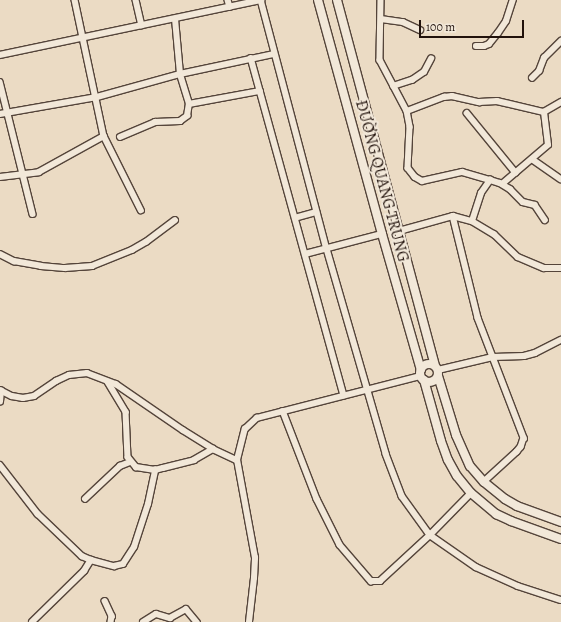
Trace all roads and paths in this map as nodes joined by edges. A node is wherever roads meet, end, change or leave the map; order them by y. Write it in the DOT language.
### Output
graph roads {
  1 [pos="75,0"];
  2 [pos="136,0"];
  3 [pos="228,0"];
  4 [pos="261,0"];
  5 [pos="318,0"];
  6 [pos="337,0"];
  7 [pos="382,0"];
  8 [pos="513,0"];
  9 [pos="230,7"];
  10 [pos="175,19"];
  11 [pos="381,19"];
  12 [pos="142,25"];
  13 [pos="420,30"];
  14 [pos="84,38"];
  15 [pos="561,41"];
  16 [pos="476,46"];
  17 [pos="274,54"];
  18 [pos="0,55"];
  19 [pos="251,58"];
  20 [pos="431,59"];
  21 [pos="180,74"];
  22 [pos="532,78"];
  23 [pos="0,82"];
  24 [pos="393,86"];
  25 [pos="260,91"];
  26 [pos="96,97"];
  27 [pos="561,102"];
  28 [pos="189,104"];
  29 [pos="407,111"];
  30 [pos="7,112"];
  31 [pos="544,112"];
  32 [pos="467,113"];
  33 [pos="0,114"];
  34 [pos="104,136"];
  35 [pos="120,137"];
  36 [pos="532,159"];
  37 [pos="516,173"];
  38 [pos="23,175"];
  39 [pos="0,177"];
  40 [pos="561,179"];
  41 [pos="490,180"];
  42 [pos="502,184"];
  43 [pos="141,210"];
  44 [pos="316,212"];
  45 [pos="34,214"];
  46 [pos="453,216"];
  47 [pos="295,218"];
  48 [pos="175,220"];
  49 [pos="545,220"];
  50 [pos="472,221"];
  51 [pos="399,231"];
  52 [pos="382,234"];
  53 [pos="326,249"];
  54 [pos="0,254"];
  55 [pos="305,254"];
  56 [pos="561,268"];
  57 [pos="561,340"];
  58 [pos="493,357"];
  59 [pos="437,370"];
  60 [pos="422,375"];
  61 [pos="108,382"];
  62 [pos="368,390"];
  63 [pos="1,391"];
  64 [pos="344,395"];
  65 [pos="0,402"];
  66 [pos="283,411"];
  67 [pos="213,449"];
  68 [pos="237,460"];
  69 [pos="130,462"];
  70 [pos="0,465"];
  71 [pos="155,470"];
  72 [pos="484,482"];
  73 [pos="471,493"];
  74 [pos="85,499"];
  75 [pos="561,522"];
  76 [pos="430,535"];
  77 [pos="561,539"];
  78 [pos="90,560"];
  79 [pos="105,600"];
  80 [pos="561,600"];
  81 [pos="32,622"];
  82 [pos="111,622"];
  83 [pos="143,622"];
  84 [pos="197,622"];
  85 [pos="248,622"];
  1 -- 14 [label="street"];
  2 -- 12 [label="street"];
  3 -- 9 [label="street"];
  4 -- 9 [label="street"];
  4 -- 17 [label="street"];
  5 -- 52 [label="main road, ĐƯỜNG QUANG TRUNG"];
  6 -- 51 [label="main road, ĐƯỜNG QUANG TRUNG"];
  7 -- 11 [label="street"];
  8 -- 16 [label="street"];
  9 -- 10 [label="street"];
  10 -- 12 [label="street"];
  10 -- 21 [label="street"];
  11 -- 13 [label="street"];
  11 -- 24 [label="street"];
  12 -- 14 [label="street"];
  14 -- 18 [label="street"];
  14 -- 26 [label="street"];
  15 -- 22 [label="street"];
  17 -- 19 [label="street"];
  17 -- 44 [label="street"];
  19 -- 21 [label="street"];
  19 -- 25 [label="street"];
  20 -- 24 [label="street"];
  21 -- 26 [label="street"];
  21 -- 28 [label="street"];
  23 -- 30 [label="street"];
  24 -- 29 [label="street"];
  25 -- 28 [label="street"];
  25 -- 47 [label="street"];
  26 -- 30 [label="street"];
  26 -- 34 [label="street"];
  27 -- 31 [label="street"];
  28 -- 35 [label="street"];
  29 -- 31 [label="street"];
  29 -- 41 [label="street"];
  30 -- 33 [label="street"];
  30 -- 38 [label="street"];
  31 -- 36 [label="street"];
  32 -- 37 [label="street"];
  34 -- 38 [label="street"];
  34 -- 43 [label="street"];
  36 -- 37 [label="street"];
  36 -- 40 [label="street"];
  37 -- 42 [label="street"];
  38 -- 39 [label="street"];
  38 -- 45 [label="street"];
  41 -- 42 [label="street"];
  41 -- 50 [label="street"];
  42 -- 49 [label="street"];
  44 -- 47 [label="street"];
  44 -- 53 [label="street"];
  46 -- 50 [label="street"];
  46 -- 51 [label="street"];
  46 -- 58 [label="street"];
  47 -- 55 [label="street"];
  48 -- 54 [label="street"];
  50 -- 56 [label="street"];
  51 -- 59 [label="main road, ĐƯỜNG QUANG TRUNG"];
  52 -- 53 [label="street"];
  52 -- 60 [label="main road, ĐƯỜNG QUANG TRUNG"];
  53 -- 55 [label="street"];
  53 -- 62 [label="street"];
  55 -- 64 [label="street"];
  57 -- 58 [label="street"];
  58 -- 59 [label="street"];
  58 -- 72 [label="street"];
  59 -- 60 [label="main road"];
  59 -- 60 [label="main road"];
  59 -- 72 [label="main road, ĐƯỜNG QUANG TRUNG"];
  60 -- 62 [label="street"];
  60 -- 73 [label="main road, ĐƯỜNG QUANG TRUNG"];
  61 -- 63 [label="street"];
  61 -- 67 [label="street"];
  61 -- 69 [label="street"];
  62 -- 64 [label="street"];
  62 -- 76 [label="street"];
  63 -- 65 [label="street"];
  64 -- 66 [label="street"];
  66 -- 68 [label="street"];
  66 -- 76 [label="street"];
  67 -- 68 [label="street"];
  67 -- 71 [label="street"];
  68 -- 85 [label="street"];
  69 -- 71 [label="street"];
  69 -- 74 [label="street"];
  70 -- 78 [label="street"];
  71 -- 78 [label="street"];
  72 -- 75 [label="main road, ĐƯỜNG QUANG TRUNG"];
  73 -- 76 [label="street"];
  73 -- 77 [label="main road, ĐƯỜNG QUANG TRUNG"];
  76 -- 80 [label="street"];
  78 -- 81 [label="street"];
  79 -- 82 [label="street"];
  83 -- 84 [label="street"];
}
